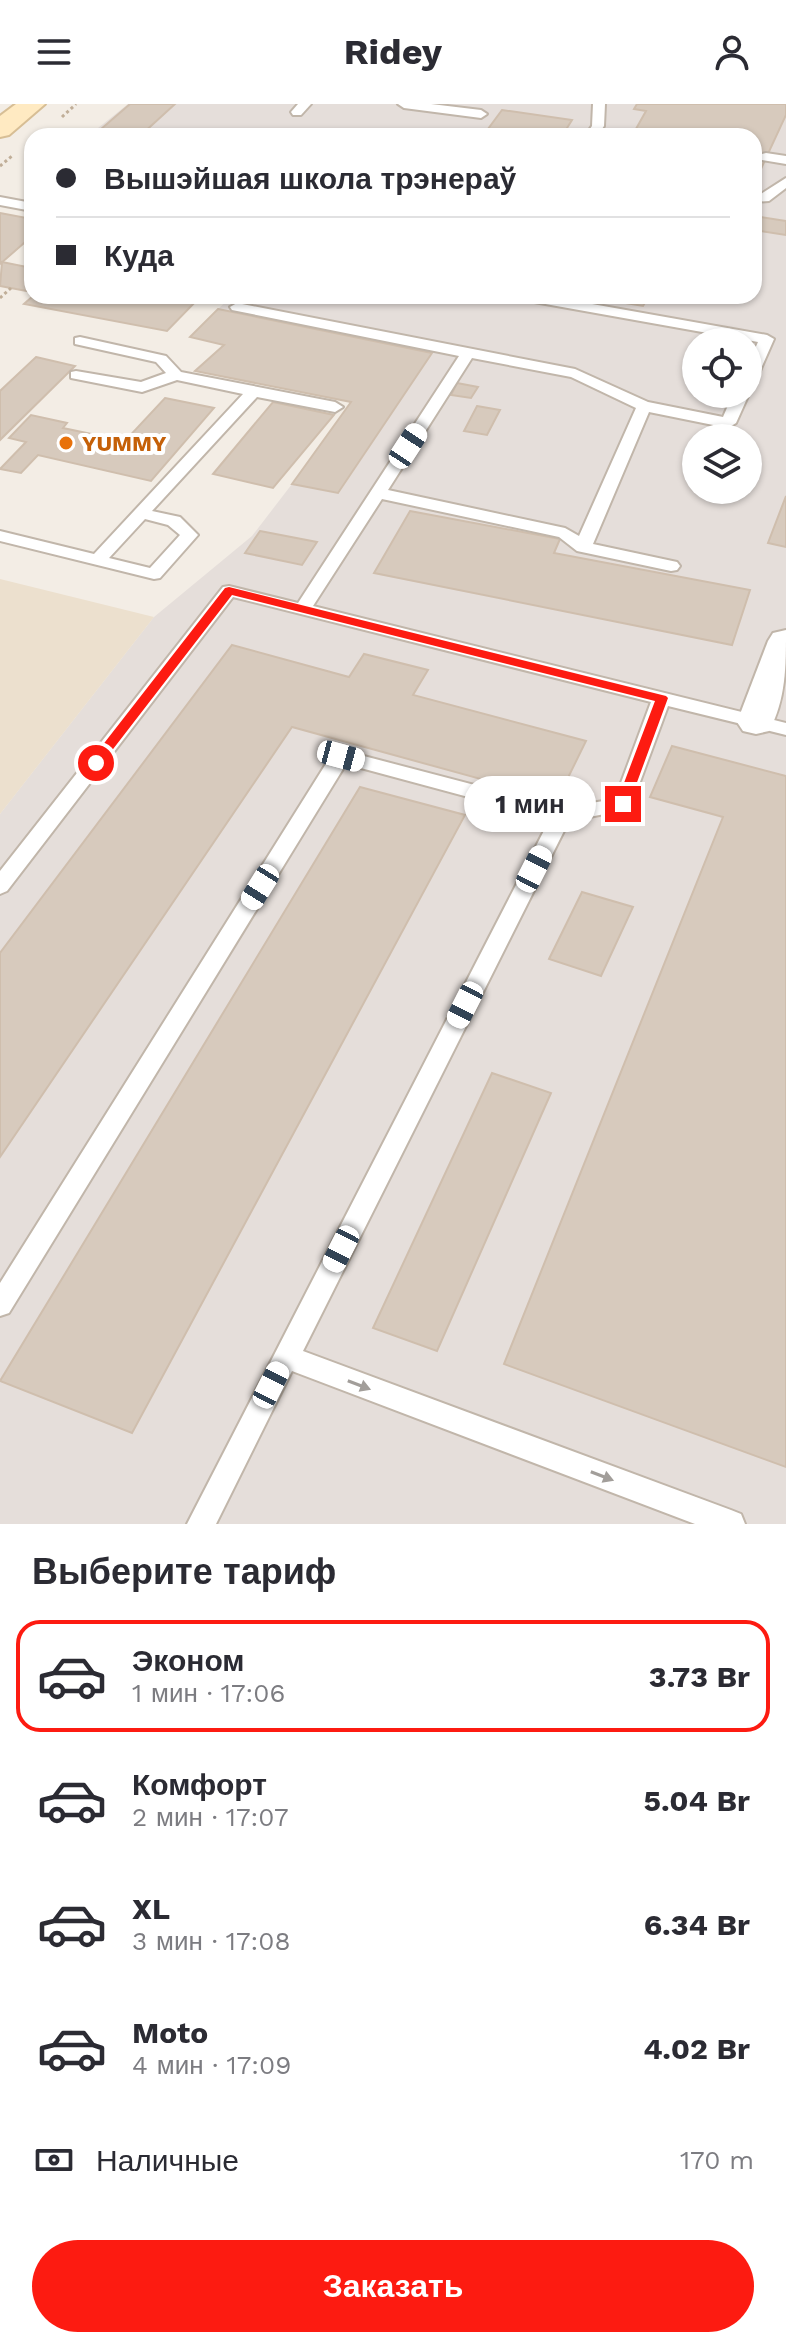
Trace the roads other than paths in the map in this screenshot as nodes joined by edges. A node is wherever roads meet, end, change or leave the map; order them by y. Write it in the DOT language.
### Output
graph roads {
  1 [pos="32,104"];
  2 [pos="404,104"];
  3 [pos="599,104"];
  4 [pos="481,114"];
  5 [pos="597,128"];
  6 [pos="0,129"];
  7 [pos="766,157"];
  8 [pos="786,160"];
  9 [pos="786,182"];
  10 [pos="762,198"];
  11 [pos="0,201"];
  12 [pos="24,206"];
  13 [pos="568,304"];
  14 [pos="237,307"];
  15 [pos="705,328"];
  16 [pos="80,341"];
  17 [pos="468,353"];
  18 [pos="76,375"];
  19 [pos="176,375"];
  20 [pos="253,392"];
  21 [pos="644,406"];
  22 [pos="335,407"];
  23 [pos="735,408"];
  24 [pos="378,493"];
  25 [pos="140,513"];
  26 [pos="0,536"];
  27 [pos="583,547"];
  28 [pos="98,560"];
  29 [pos="671,566"];
  30 [pos="303,609"];
  31 [pos="786,641"];
  32 [pos="662,698"];
  33 [pos="771,726"];
  34 [pos="562,815"];
  35 [pos="0,886"];
  36 [pos="0,1305"];
  37 [pos="286,1357"];
  38 [pos="201,1524"];
  39 [pos="731,1524"];
  1 -- 6 [label="street"];
  2 -- 4 [label="lane"];
  3 -- 5 [label="lane"];
  7 -- 8 [label="lane"];
  9 -- 10 [label="lane"];
  11 -- 12 [label="lane"];
  13 -- 15 [label="lane"];
  14 -- 17 [label="lane"];
  16 -- 19 [label="lane"];
  17 -- 21 [label="lane"];
  17 -- 24 [label="lane"];
  18 -- 19 [label="lane"];
  19 -- 20 [label="lane"];
  20 -- 22 [label="lane"];
  20 -- 25 [label="lane"];
  21 -- 23 [label="lane"];
  21 -- 27 [label="lane"];
  24 -- 27 [label="lane"];
  24 -- 30 [label="lane"];
  25 -- 28 [label="lane"];
  25 -- 28 [label="lane"];
  26 -- 28 [label="lane"];
  27 -- 29 [label="lane"];
  30 -- 32 [label="lane"];
  30 -- 35 [label="lane"];
  31 -- 33 [label="street"];
  32 -- 33 [label="lane"];
  32 -- 34 [label="lane"];
  34 -- 36 [label="lane"];
  34 -- 37 [label="lane"];
  37 -- 38 [label="lane"];
  37 -- 39 [label="lane, one-way"];
}
